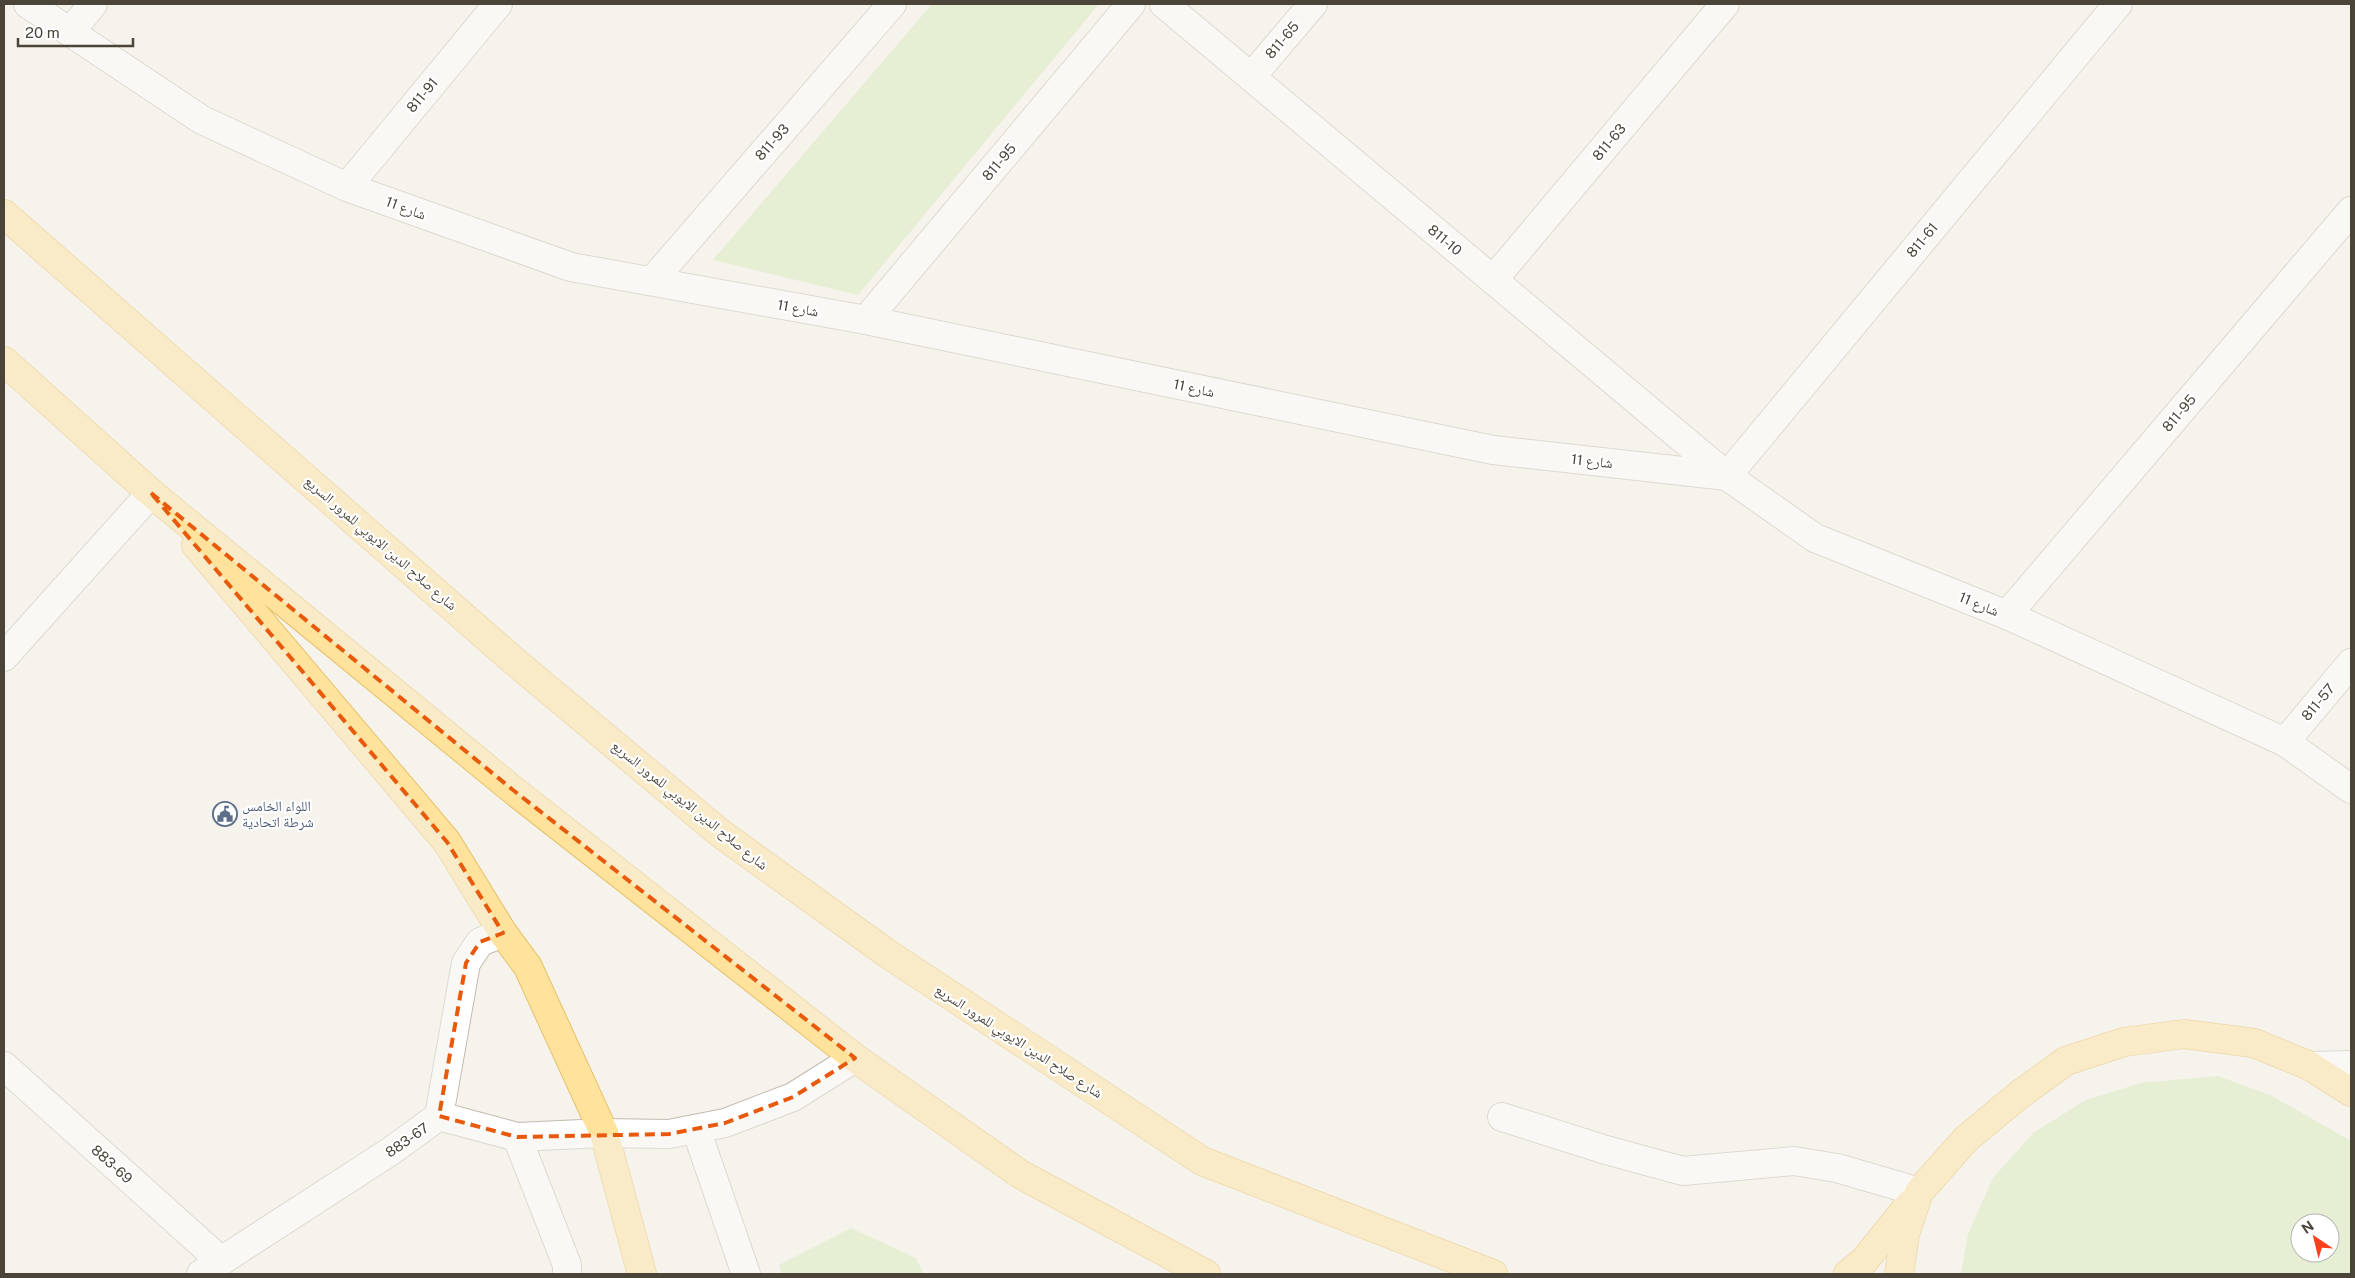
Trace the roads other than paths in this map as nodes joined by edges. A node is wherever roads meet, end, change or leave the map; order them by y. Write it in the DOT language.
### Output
graph roads {
  1 [pos="28,4"];
  2 [pos="93,4"];
  3 [pos="498,4"];
  4 [pos="892,4"];
  5 [pos="1131,4"];
  6 [pos="1164,4"];
  7 [pos="1312,4"];
  8 [pos="1725,4"];
  9 [pos="2118,4"];
  10 [pos="70,32"];
  11 [pos="1251,77"];
  12 [pos="347,187"];
  13 [pos="2351,211"];
  14 [pos="4,214"];
  15 [pos="1494,280"];
  16 [pos="652,281"];
  17 [pos="866,320"];
  18 [pos="4,361"];
  19 [pos="1727,476"];
  20 [pos="151,493"];
  21 [pos="2006,615"];
  22 [pos="4,657"];
  23 [pos="2351,663"];
  24 [pos="2285,742"];
  25 [pos="2351,789"];
  26 [pos="503,933"];
  27 [pos="855,1058"];
  28 [pos="2351,1065"];
  29 [pos="4,1066"];
  30 [pos="2310,1066"];
  31 [pos="2351,1092"];
  32 [pos="439,1116"];
  33 [pos="1502,1118"];
  34 [pos="696,1129"];
  35 [pos="604,1133"];
  36 [pos="517,1137"];
  37 [pos="1919,1192"];
  38 [pos="211,1268"];
  39 [pos="568,1274"];
  40 [pos="642,1274"];
  41 [pos="746,1274"];
  42 [pos="1206,1274"];
  43 [pos="1493,1274"];
  44 [pos="1848,1274"];
  45 [pos="1898,1274"];
  1 -- 10 [label="street, شارع 11"];
  2 -- 10 [label="street"];
  3 -- 12 [label="street, 811-91"];
  4 -- 16 [label="street, 811-93"];
  5 -- 17 [label="street, 811-95"];
  6 -- 11 [label="street, 811-10"];
  7 -- 11 [label="street, 811-65"];
  8 -- 15 [label="street, 811-63"];
  9 -- 19 [label="street, 811-61"];
  10 -- 12 [label="street, شارع 11"];
  11 -- 15 [label="street, 811-10"];
  12 -- 16 [label="street, شارع 11"];
  13 -- 21 [label="street, 811-95"];
  14 -- 43 [label="main road, شارع صلاح الدين الايوبي للمرور السريع"];
  15 -- 19 [label="street, 811-10"];
  16 -- 17 [label="street, شارع 11"];
  17 -- 19 [label="street, شارع 11"];
  18 -- 20 [label="main road"];
  19 -- 21 [label="street, شارع 11"];
  20 -- 22 [label="street"];
  20 -- 26 [label="main road"];
  20 -- 27 [label="main road"];
  21 -- 24 [label="street, شارع 11"];
  23 -- 24 [label="street, 811-57"];
  24 -- 25 [label="street, شارع 11"];
  26 -- 32 [label="street, 883-67"];
  26 -- 35 [label="main road"];
  27 -- 34 [label="street"];
  27 -- 42 [label="main road"];
  28 -- 30 [label="street"];
  29 -- 38 [label="street, 883-69"];
  30 -- 31 [label="main road"];
  30 -- 37 [label="main road"];
  32 -- 36 [label="street"];
  32 -- 38 [label="street, 883-67"];
  33 -- 37 [label="street"];
  34 -- 35 [label="street"];
  34 -- 41 [label="street"];
  35 -- 36 [label="street"];
  35 -- 40 [label="main road"];
  36 -- 39 [label="street"];
  37 -- 44 [label="main road"];
  37 -- 45 [label="main road"];
}
